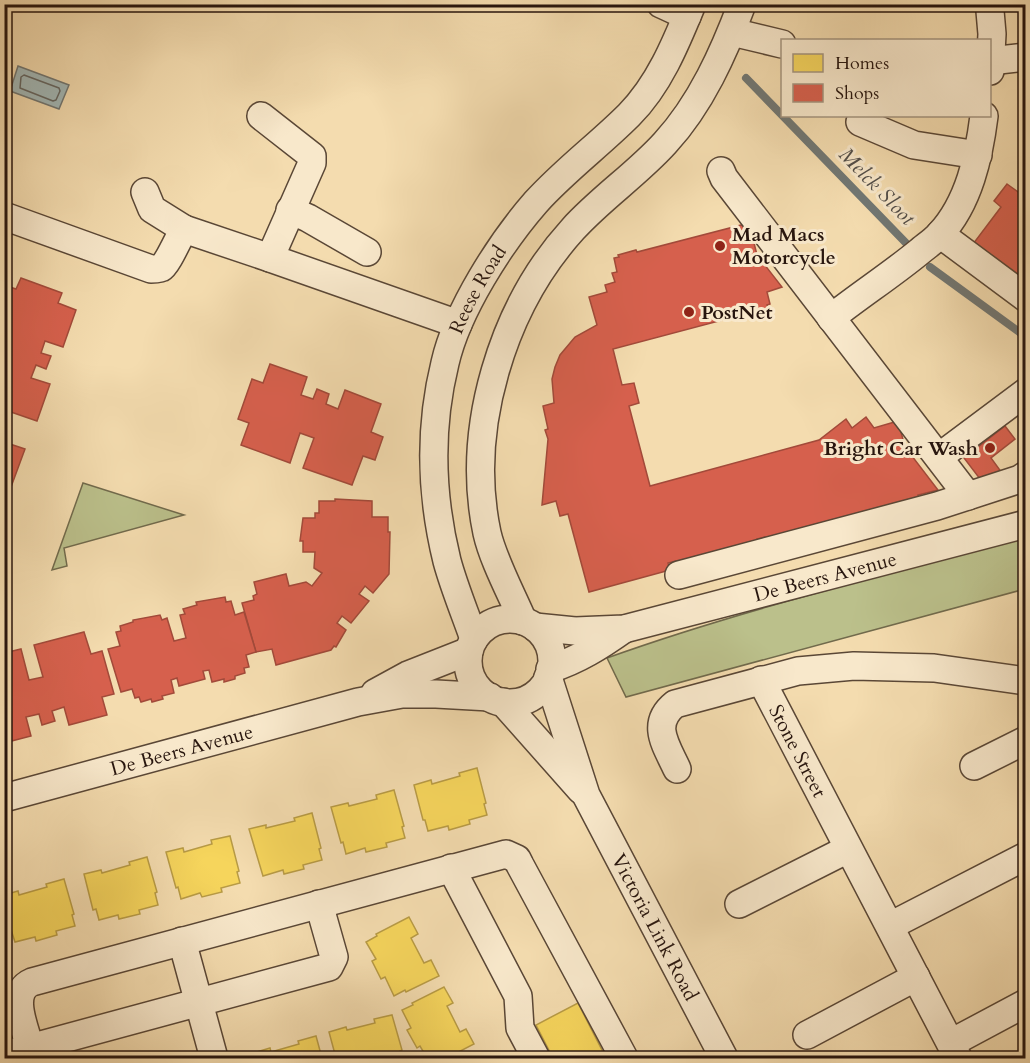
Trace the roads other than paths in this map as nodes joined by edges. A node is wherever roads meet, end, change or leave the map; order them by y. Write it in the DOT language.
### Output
graph roads {
  1 [pos="661,4"];
  2 [pos="742,4"];
  3 [pos="689,10"];
  4 [pos="990,11"];
  5 [pos="732,32"];
  6 [pos="781,44"];
  7 [pos="991,49"];
  8 [pos="1026,57"];
  9 [pos="991,64"];
  10 [pos="261,116"];
  11 [pos="984,117"];
  12 [pos="860,122"];
  13 [pos="978,155"];
  14 [pos="721,171"];
  15 [pos="145,192"];
  16 [pos="290,210"];
  17 [pos="4,216"];
  18 [pos="184,229"];
  19 [pos="940,234"];
  20 [pos="367,252"];
  21 [pos="270,258"];
  22 [pos="1026,298"];
  23 [pos="831,318"];
  24 [pos="458,324"];
  25 [pos="1026,392"];
  26 [pos="939,458"];
  27 [pos="1026,475"];
  28 [pos="968,496"];
  29 [pos="1026,524"];
  30 [pos="679,575"];
  31 [pos="529,624"];
  32 [pos="624,629"];
  33 [pos="471,645"];
  34 [pos="549,673"];
  35 [pos="761,680"];
  36 [pos="1026,681"];
  37 [pos="496,700"];
  38 [pos="358,702"];
  39 [pos="1026,740"];
  40 [pos="974,766"];
  41 [pos="677,769"];
  42 [pos="586,795"];
  43 [pos="4,798"];
  44 [pos="848,849"];
  45 [pos="1026,856"];
  46 [pos="451,868"];
  47 [pos="320,904"];
  48 [pos="739,904"];
  49 [pos="890,926"];
  50 [pos="182,941"];
  51 [pos="916,977"];
  52 [pos="199,1002"];
  53 [pos="1026,1003"];
  54 [pos="807,1035"];
  55 [pos="30,1047"];
  56 [pos="955,1051"];
  57 [pos="4,1055"];
  58 [pos="214,1059"];
  59 [pos="536,1059"];
  60 [pos="624,1059"];
  61 [pos="724,1059"];
  1 -- 3 [label="street"];
  2 -- 5 [label="street"];
  3 -- 24 [label="street, Reese Road"];
  4 -- 7 [label="street"];
  5 -- 6 [label="street"];
  5 -- 31 [label="street"];
  8 -- 9 [label="street"];
  10 -- 16 [label="street"];
  11 -- 13 [label="street"];
  12 -- 13 [label="street"];
  13 -- 19 [label="street"];
  14 -- 23 [label="street"];
  15 -- 18 [label="street"];
  16 -- 20 [label="street"];
  16 -- 21 [label="street"];
  17 -- 18 [label="street"];
  18 -- 21 [label="street"];
  19 -- 22 [label="street"];
  19 -- 23 [label="street"];
  21 -- 24 [label="street"];
  23 -- 26 [label="street"];
  24 -- 33 [label="street, Reese Road"];
  25 -- 26 [label="street"];
  26 -- 28 [label="street"];
  27 -- 28 [label="street"];
  28 -- 30 [label="street"];
  29 -- 32 [label="street, De Beers Avenue"];
  31 -- 32 [label="street, De Beers Avenue"];
  31 -- 33 [label="street"];
  31 -- 34 [label="street"];
  32 -- 34 [label="street, De Beers Avenue"];
  33 -- 37 [label="street"];
  33 -- 38 [label="street, De Beers Avenue"];
  34 -- 37 [label="street"];
  34 -- 42 [label="street, Victoria Link Road"];
  35 -- 36 [label="street, Stone Street"];
  35 -- 41 [label="street"];
  35 -- 44 [label="street, Stone Street"];
  37 -- 38 [label="street, De Beers Avenue"];
  37 -- 42 [label="street, Victoria Link Road"];
  38 -- 43 [label="street, De Beers Avenue"];
  39 -- 40 [label="street"];
  42 -- 61 [label="street, Victoria Link Road"];
  44 -- 48 [label="street"];
  44 -- 49 [label="street, Stone Street"];
  45 -- 49 [label="street"];
  46 -- 47 [label="street"];
  46 -- 59 [label="street"];
  46 -- 60 [label="street"];
  47 -- 50 [label="street"];
  47 -- 52 [label="street"];
  49 -- 51 [label="street, Stone Street"];
  50 -- 52 [label="street"];
  50 -- 55 [label="street"];
  51 -- 54 [label="street"];
  51 -- 56 [label="street, Stone Street"];
  52 -- 55 [label="street"];
  52 -- 58 [label="street"];
  53 -- 56 [label="street"];
  55 -- 57 [label="street"];
}
